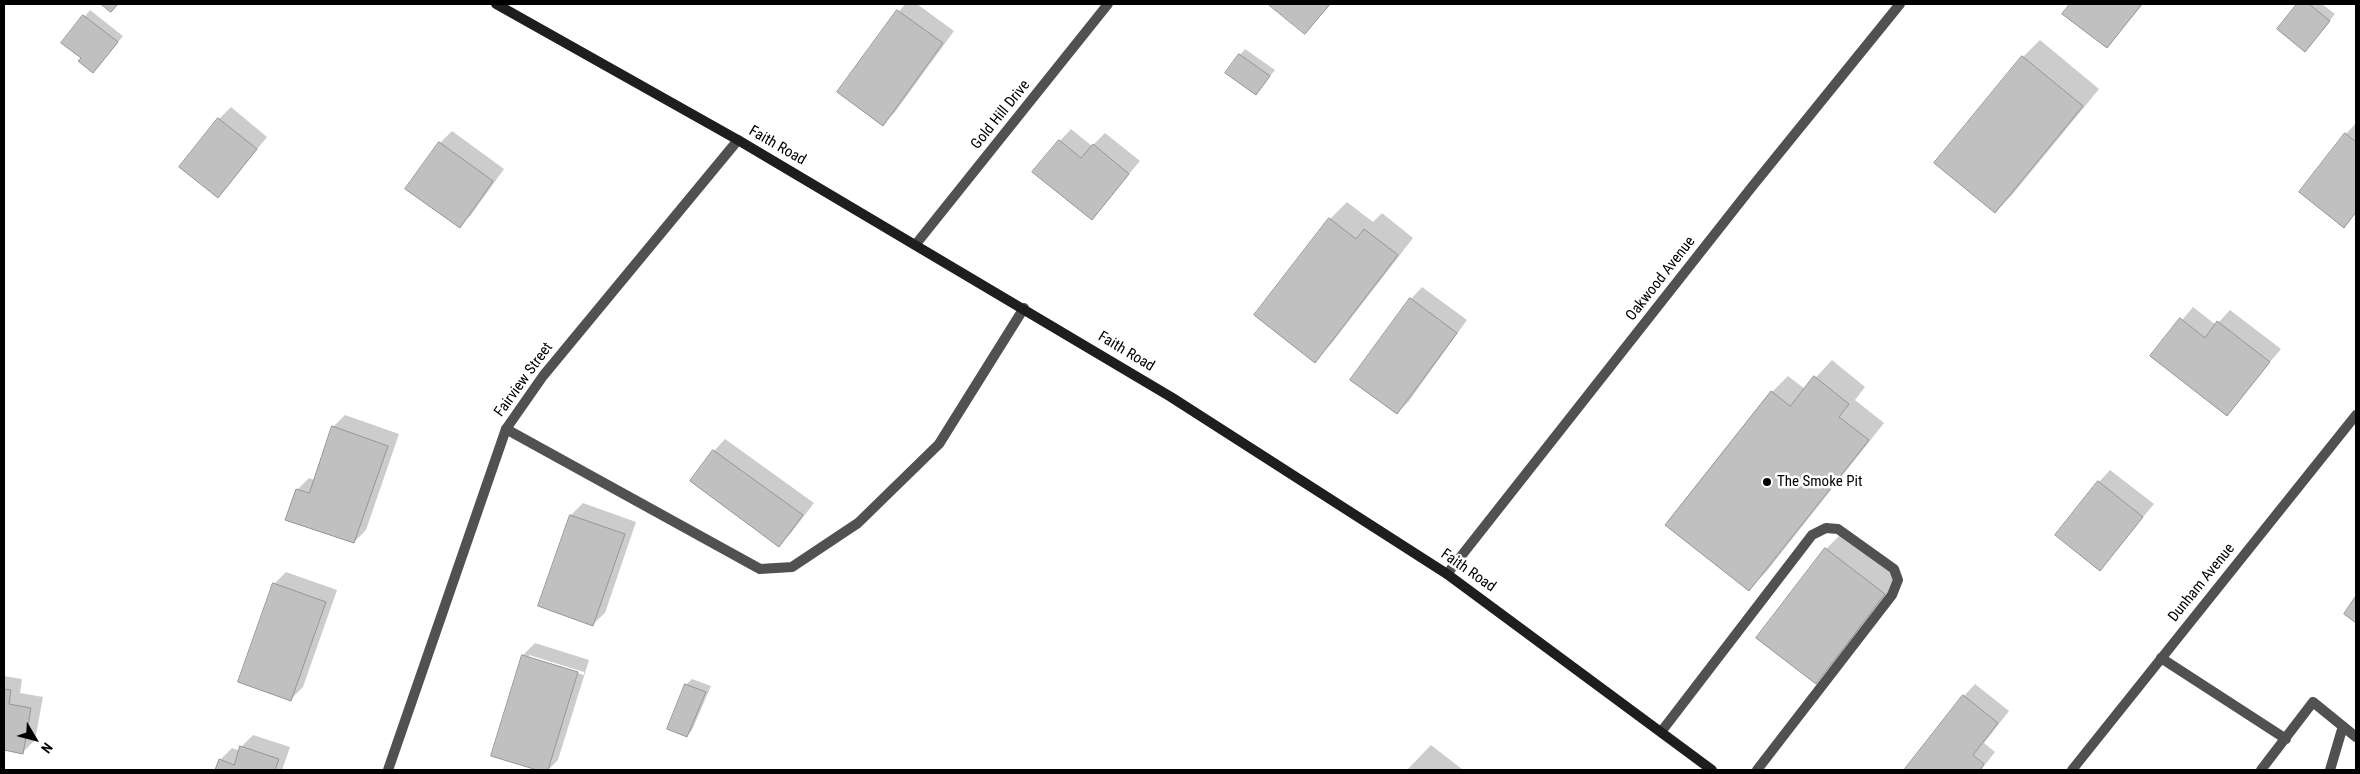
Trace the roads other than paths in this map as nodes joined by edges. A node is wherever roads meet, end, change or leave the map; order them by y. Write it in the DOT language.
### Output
graph roads {
  1 [pos="496,4"];
  2 [pos="1108,4"];
  3 [pos="1900,4"];
  4 [pos="738,140"];
  5 [pos="916,244"];
  6 [pos="1024,308"];
  7 [pos="2356,416"];
  8 [pos="506,429"];
  9 [pos="1447,574"];
  10 [pos="2161,658"];
  11 [pos="2343,726"];
  12 [pos="1661,732"];
  13 [pos="2356,737"];
  14 [pos="2286,739"];
  15 [pos="388,770"];
  16 [pos="1712,770"];
  17 [pos="1757,770"];
  18 [pos="2072,770"];
  19 [pos="2261,770"];
  20 [pos="2330,770"];
  1 -- 4 [label="main road, Faith Road"];
  2 -- 5 [label="street, Gold Hill Drive"];
  3 -- 9 [label="street, Oakwood Avenue"];
  4 -- 5 [label="main road, Faith Road"];
  4 -- 8 [label="street, Fairview Street"];
  5 -- 6 [label="main road, Faith Road"];
  6 -- 8 [label="street"];
  6 -- 9 [label="main road, Faith Road"];
  7 -- 10 [label="street, Dunham Avenue"];
  8 -- 15 [label="street, Fairview Street"];
  9 -- 12 [label="main road, Faith Road"];
  10 -- 14 [label="street"];
  10 -- 18 [label="street, Dunham Avenue"];
  11 -- 13 [label="street"];
  11 -- 14 [label="street"];
  11 -- 20 [label="street"];
  12 -- 16 [label="main road, Faith Road"];
  12 -- 17 [label="street"];
  14 -- 19 [label="street"];
}
